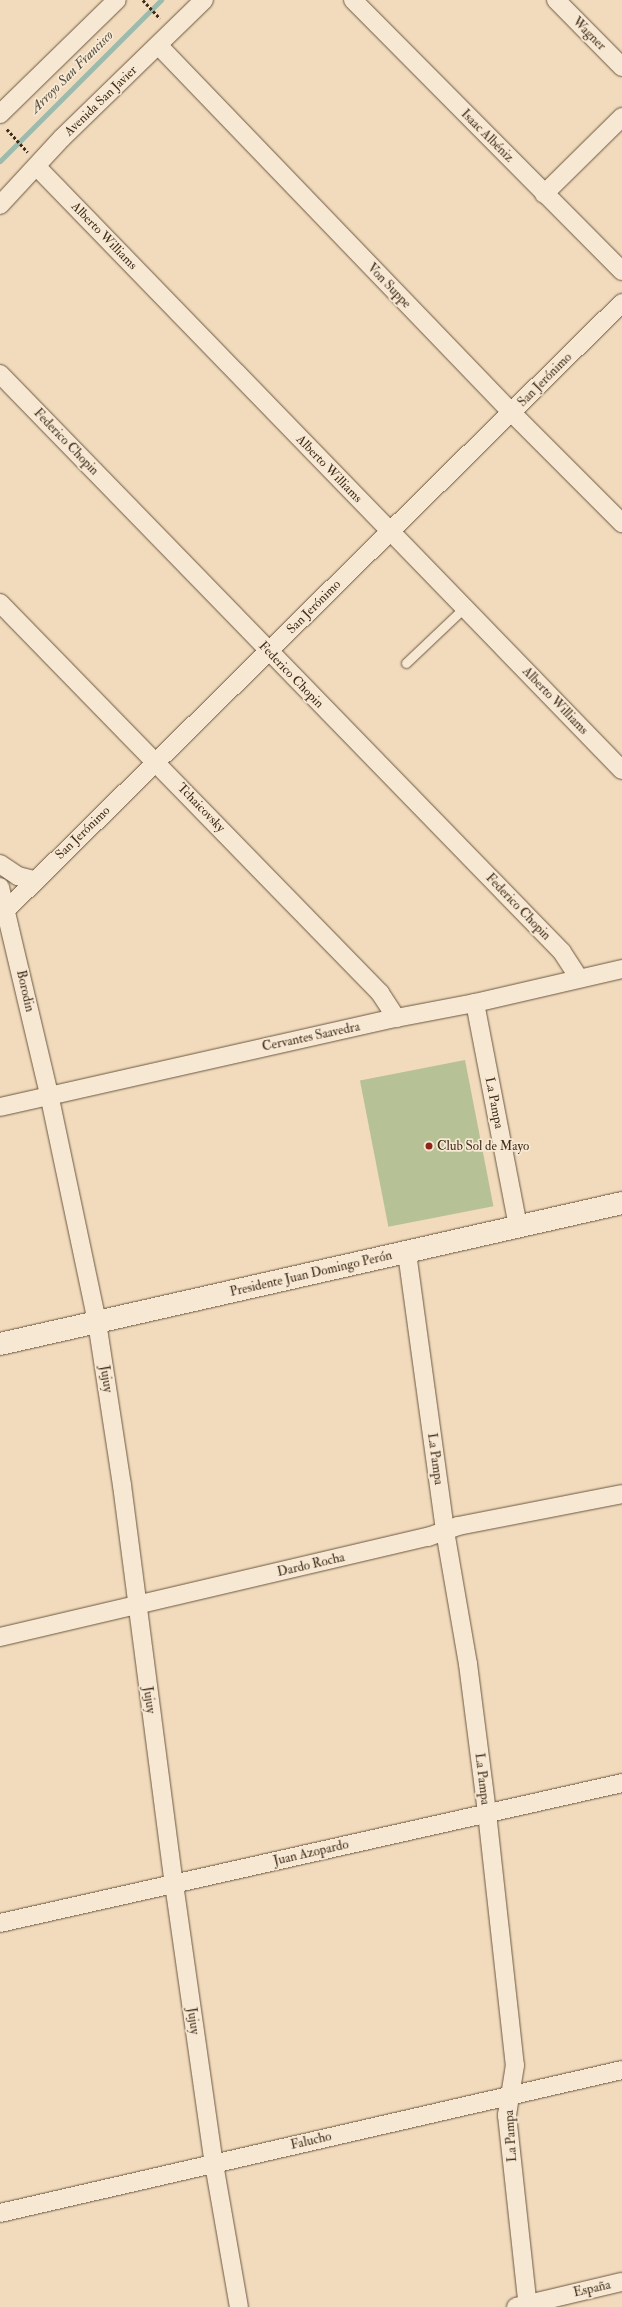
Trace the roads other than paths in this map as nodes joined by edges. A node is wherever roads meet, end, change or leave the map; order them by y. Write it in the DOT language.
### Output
graph roads {
  1 [pos="117,0"];
  2 [pos="204,0"];
  3 [pos="353,0"];
  4 [pos="556,0"];
  5 [pos="159,46"];
  6 [pos="622,67"];
  7 [pos="622,117"];
  8 [pos="2,120"];
  9 [pos="37,167"];
  10 [pos="544,194"];
  11 [pos="0,205"];
  12 [pos="621,268"];
  13 [pos="622,303"];
  14 [pos="0,374"];
  15 [pos="512,413"];
  16 [pos="622,523"];
  17 [pos="390,531"];
  18 [pos="0,603"];
  19 [pos="464,608"];
  20 [pos="269,652"];
  21 [pos="406,663"];
  22 [pos="156,762"];
  23 [pos="622,770"];
  24 [pos="0,864"];
  25 [pos="34,880"];
  26 [pos="0,887"];
  27 [pos="6,910"];
  28 [pos="7,945"];
  29 [pos="622,969"];
  30 [pos="579,978"];
  31 [pos="475,1003"];
  32 [pos="396,1018"];
  33 [pos="49,1094"];
  34 [pos="0,1107"];
  35 [pos="622,1203"];
  36 [pos="518,1227"];
  37 [pos="407,1253"];
  38 [pos="97,1322"];
  39 [pos="0,1344"];
  40 [pos="622,1494"];
  41 [pos="446,1531"];
  42 [pos="137,1606"];
  43 [pos="0,1637"];
  44 [pos="622,1783"];
  45 [pos="487,1814"];
  46 [pos="174,1884"];
  47 [pos="0,1923"];
  48 [pos="622,2070"];
  49 [pos="510,2096"];
  50 [pos="214,2164"];
  51 [pos="0,2213"];
  52 [pos="622,2282"];
  53 [pos="524,2306"];
  54 [pos="239,2307"];
  1 -- 8 [label="street"];
  2 -- 5 [label="street, Avenida San Javier"];
  3 -- 10 [label="street, Isaac Albéniz"];
  4 -- 6 [label="street, Wagner"];
  5 -- 9 [label="street, Avenida San Javier"];
  5 -- 15 [label="street, Von Suppe"];
  7 -- 10 [label="street"];
  9 -- 11 [label="street, Avenida San Javier"];
  9 -- 17 [label="street, Alberto Williams"];
  10 -- 12 [label="street, Isaac Albéniz"];
  13 -- 15 [label="street, San Jerónimo"];
  14 -- 20 [label="street, Federico Chopin"];
  15 -- 16 [label="street, Von Suppe"];
  15 -- 17 [label="street, San Jerónimo"];
  17 -- 19 [label="street, Alberto Williams"];
  17 -- 20 [label="street, San Jerónimo"];
  18 -- 22 [label="street, Tchaicovsky"];
  19 -- 21 [label="lane"];
  19 -- 23 [label="street, Alberto Williams"];
  20 -- 22 [label="street, San Jerónimo"];
  20 -- 30 [label="street, Federico Chopin"];
  22 -- 25 [label="street, San Jerónimo"];
  22 -- 32 [label="street, Tchaicovsky"];
  24 -- 25 [label="street"];
  25 -- 27 [label="street, San Jerónimo"];
  26 -- 27 [label="street, Borodin"];
  27 -- 28 [label="street, Borodin"];
  28 -- 33 [label="street, Borodin"];
  29 -- 30 [label="street, Cervantes Saavedra"];
  30 -- 31 [label="street, Cervantes Saavedra"];
  31 -- 32 [label="street, Cervantes Saavedra"];
  31 -- 36 [label="street, La Pampa"];
  32 -- 33 [label="street, Cervantes Saavedra"];
  33 -- 34 [label="street, Cervantes Saavedra"];
  33 -- 38 [label="street, Jujuy"];
  35 -- 36 [label="street, Presidente Juan Domingo Perón"];
  36 -- 37 [label="street, Presidente Juan Domingo Perón"];
  37 -- 38 [label="street, Presidente Juan Domingo Perón"];
  37 -- 41 [label="street, La Pampa"];
  38 -- 39 [label="street, Presidente Juan Domingo Perón"];
  38 -- 42 [label="street, Jujuy"];
  40 -- 41 [label="street, Dardo Rocha"];
  41 -- 42 [label="street, Dardo Rocha"];
  41 -- 45 [label="street, La Pampa"];
  42 -- 43 [label="street, Dardo Rocha"];
  42 -- 46 [label="street, Jujuy"];
  44 -- 45 [label="street, Juan Azopardo"];
  45 -- 46 [label="street, Juan Azopardo"];
  45 -- 49 [label="street, La Pampa"];
  46 -- 47 [label="street, Juan Azopardo"];
  46 -- 50 [label="street, Jujuy"];
  48 -- 49 [label="street, Falucho"];
  49 -- 50 [label="street, Falucho"];
  49 -- 53 [label="street, La Pampa"];
  50 -- 51 [label="street, Falucho"];
  50 -- 54 [label="street, Jujuy"];
  52 -- 53 [label="street, España"];
}
